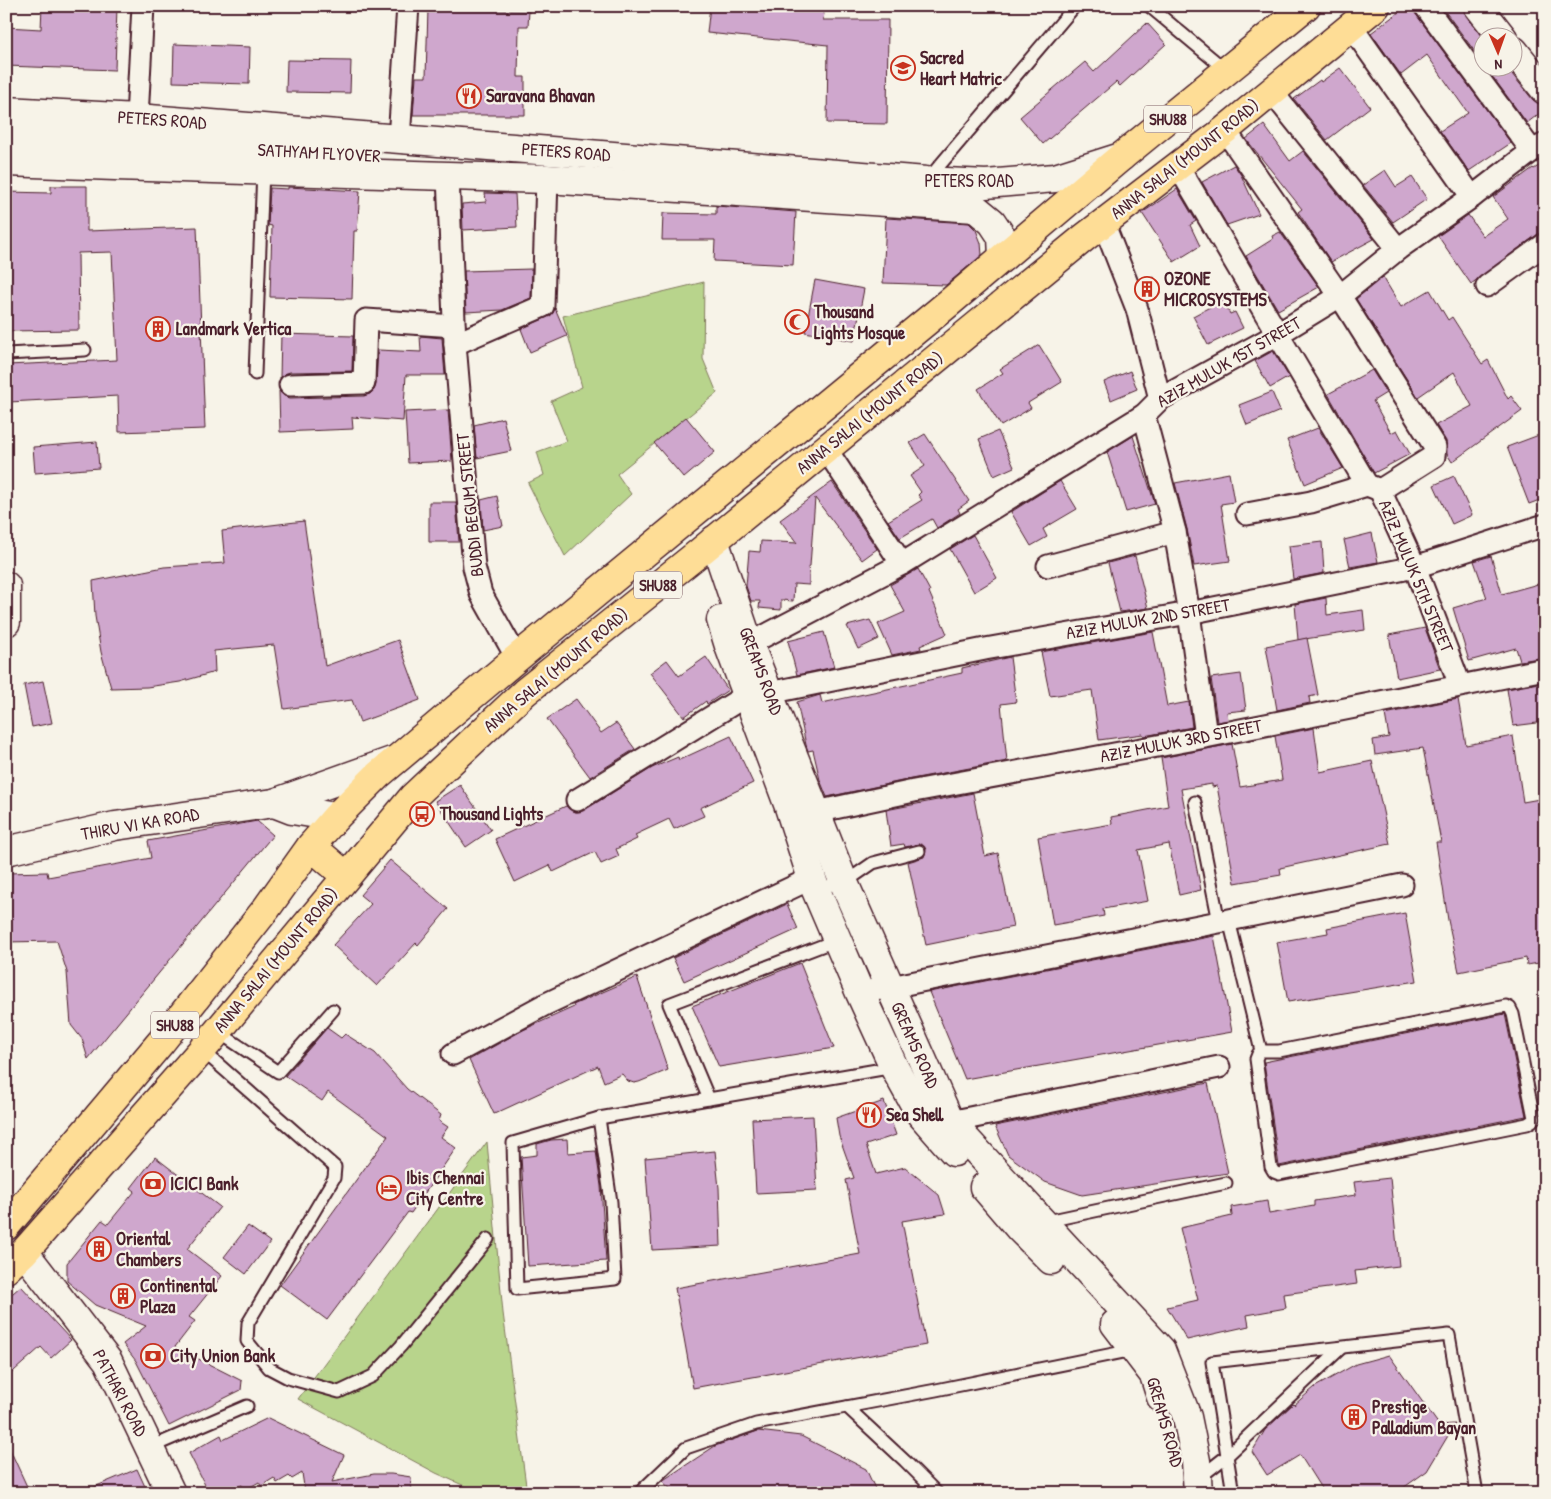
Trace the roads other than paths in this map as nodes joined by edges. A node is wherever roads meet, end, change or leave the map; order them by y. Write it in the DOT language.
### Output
graph roads {
  1 [pos="143,6"];
  2 [pos="408,6"];
  3 [pos="1075,6"];
  4 [pos="1149,6"];
  5 [pos="1306,6"];
  6 [pos="1376,6"];
  7 [pos="1426,6"];
  8 [pos="1478,6"];
  9 [pos="1351,26"];
  10 [pos="1495,28"];
  11 [pos="1524,64"];
  12 [pos="1227,71"];
  13 [pos="1545,90"];
  14 [pos="1272,92"];
  15 [pos="6,111"];
  16 [pos="137,118"];
  17 [pos="1225,130"];
  18 [pos="6,135"];
  19 [pos="399,139"];
  20 [pos="1539,148"];
  21 [pos="1122,157"];
  22 [pos="6,162"];
  23 [pos="1178,166"];
  24 [pos="263,170"];
  25 [pos="638,170"];
  26 [pos="448,176"];
  27 [pos="547,179"];
  28 [pos="926,181"];
  29 [pos="818,184"];
  30 [pos="1472,197"];
  31 [pos="1103,222"];
  32 [pos="1545,244"];
  33 [pos="1398,249"];
  34 [pos="1003,257"];
  35 [pos="1487,286"];
  36 [pos="1340,296"];
  37 [pos="1278,334"];
  38 [pos="454,335"];
  39 [pos="85,350"];
  40 [pos="6,354"];
  41 [pos="255,374"];
  42 [pos="290,384"];
  43 [pos="1160,399"];
  44 [pos="1144,415"];
  45 [pos="826,449"];
  46 [pos="1374,488"];
  47 [pos="1246,514"];
  48 [pos="1545,525"];
  49 [pos="1175,532"];
  50 [pos="707,546"];
  51 [pos="902,564"];
  52 [pos="1048,566"];
  53 [pos="1415,567"];
  54 [pos="6,586"];
  55 [pos="1189,613"];
  56 [pos="6,622"];
  57 [pos="749,644"];
  58 [pos="517,658"];
  59 [pos="1545,669"];
  60 [pos="1460,685"];
  61 [pos="758,694"];
  62 [pos="1206,736"];
  63 [pos="392,761"];
  64 [pos="577,800"];
  65 [pos="1195,802"];
  66 [pos="274,803"];
  67 [pos="816,812"];
  68 [pos="336,817"];
  69 [pos="311,846"];
  70 [pos="6,851"];
  71 [pos="919,851"];
  72 [pos="346,876"];
  73 [pos="844,882"];
  74 [pos="813,883"];
  75 [pos="1402,884"];
  76 [pos="1224,921"];
  77 [pos="837,940"];
  78 [pos="889,986"];
  79 [pos="860,993"];
  80 [pos="333,1010"];
  81 [pos="209,1040"];
  82 [pos="1261,1051"];
  83 [pos="453,1054"];
  84 [pos="894,1067"];
  85 [pos="1219,1067"];
  86 [pos="709,1099"];
  87 [pos="598,1118"];
  88 [pos="950,1122"];
  89 [pos="1226,1183"];
  90 [pos="1042,1223"];
  91 [pos="6,1225"];
  92 [pos="488,1239"];
  93 [pos="15,1260"];
  94 [pos="1342,1348"];
  95 [pos="1134,1350"];
  96 [pos="247,1406"];
  97 [pos="847,1407"];
  98 [pos="149,1448"];
  99 [pos="1227,1456"];
  100 [pos="1193,1488"];
  101 [pos="171,1493"];
  102 [pos="639,1493"];
  103 [pos="937,1493"];
  104 [pos="1233,1493"];
  105 [pos="1477,1493"];
  1 -- 16 [label="street"];
  2 -- 19 [label="street"];
  3 -- 28 [label="lane"];
  4 -- 12 [label="lane"];
  5 -- 12 [label="main road, ANNA SALAI (MOUNT ROAD) / SHU88"];
  6 -- 9 [label="main road, ANNA SALAI (MOUNT ROAD) / SHU88"];
  7 -- 20 [label="street"];
  8 -- 10 [label="main road"];
  9 -- 14 [label="main road, ANNA SALAI (MOUNT ROAD) / SHU88"];
  9 -- 30 [label="street"];
  11 -- 13 [label="main road"];
  12 -- 21 [label="main road, ANNA SALAI (MOUNT ROAD) / SHU88"];
  14 -- 17 [label="main road, ANNA SALAI (MOUNT ROAD) / SHU88"];
  14 -- 33 [label="street"];
  15 -- 16 [label="main road, PETERS ROAD"];
  16 -- 19 [label="main road, PETERS ROAD"];
  17 -- 23 [label="main road, ANNA SALAI (MOUNT ROAD) / SHU88"];
  17 -- 36 [label="street"];
  18 -- 25 [label="main road, SATHYAM FLYOVER"];
  19 -- 25 [label="main road, PETERS ROAD"];
  20 -- 30 [label="street, AZIZ MULUK 1ST STREET"];
  21 -- 28 [label="main road, PETERS ROAD"];
  21 -- 34 [label="main road, ANNA SALAI (MOUNT ROAD) / SHU88"];
  22 -- 24 [label="main road, PETERS ROAD"];
  23 -- 31 [label="main road, ANNA SALAI (MOUNT ROAD) / SHU88"];
  23 -- 37 [label="street, AZIZ MULUK 5TH STREET"];
  24 -- 26 [label="main road, PETERS ROAD"];
  24 -- 41 [label="lane"];
  25 -- 27 [label="main road, PETERS ROAD"];
  25 -- 29 [label="main road, PETERS ROAD"];
  26 -- 27 [label="main road, PETERS ROAD"];
  26 -- 38 [label="street, BUDDI BEGUM STREET"];
  27 -- 38 [label="street"];
  28 -- 29 [label="main road, PETERS ROAD"];
  29 -- 34 [label="main road, PETERS ROAD"];
  30 -- 33 [label="street, AZIZ MULUK 1ST STREET"];
  31 -- 43 [label="street"];
  31 -- 45 [label="main road, ANNA SALAI (MOUNT ROAD) / SHU88"];
  32 -- 35 [label="street"];
  33 -- 36 [label="street, AZIZ MULUK 1ST STREET"];
  34 -- 58 [label="main road, ANNA SALAI (MOUNT ROAD) / SHU88"];
  36 -- 37 [label="street, AZIZ MULUK 1ST STREET"];
  36 -- 46 [label="street"];
  37 -- 43 [label="street, AZIZ MULUK 1ST STREET"];
  37 -- 46 [label="street, AZIZ MULUK 5TH STREET"];
  38 -- 42 [label="street"];
  38 -- 58 [label="street, BUDDI BEGUM STREET"];
  39 -- 40 [label="lane"];
  43 -- 44 [label="street, AZIZ MULUK 1ST STREET"];
  44 -- 49 [label="street"];
  44 -- 51 [label="street, AZIZ MULUK 1ST STREET"];
  45 -- 50 [label="main road, ANNA SALAI (MOUNT ROAD) / SHU88"];
  45 -- 51 [label="street"];
  46 -- 47 [label="street"];
  46 -- 53 [label="street, AZIZ MULUK 5TH STREET"];
  48 -- 53 [label="street, AZIZ MULUK 2ND STREET"];
  49 -- 52 [label="street"];
  49 -- 55 [label="street"];
  50 -- 57 [label="main road, GREAMS ROAD"];
  50 -- 61 [label="main road, GREAMS ROAD"];
  50 -- 72 [label="main road, ANNA SALAI (MOUNT ROAD) / SHU88"];
  51 -- 57 [label="street, AZIZ MULUK 1ST STREET"];
  53 -- 55 [label="street, AZIZ MULUK 2ND STREET"];
  53 -- 60 [label="street, AZIZ MULUK 5TH STREET"];
  54 -- 56 [label="main road"];
  55 -- 61 [label="street, AZIZ MULUK 2ND STREET"];
  55 -- 62 [label="street"];
  57 -- 61 [label="main road, GREAMS ROAD"];
  58 -- 63 [label="main road, ANNA SALAI (MOUNT ROAD) / SHU88"];
  59 -- 60 [label="street, AZIZ MULUK 3RD STREET"];
  60 -- 62 [label="street, AZIZ MULUK 3RD STREET"];
  61 -- 64 [label="street"];
  61 -- 67 [label="main road, GREAMS ROAD"];
  61 -- 74 [label="main road, GREAMS ROAD"];
  62 -- 67 [label="street, AZIZ MULUK 3RD STREET"];
  63 -- 66 [label="main road, THIRU VI KA ROAD"];
  63 -- 68 [label="main road, ANNA SALAI (MOUNT ROAD) / SHU88"];
  65 -- 76 [label="lane"];
  66 -- 68 [label="main road"];
  66 -- 70 [label="main road, THIRU VI KA ROAD"];
  67 -- 73 [label="main road, GREAMS ROAD"];
  68 -- 69 [label="main road, ANNA SALAI (MOUNT ROAD) / SHU88"];
  69 -- 72 [label="main road"];
  69 -- 91 [label="main road, ANNA SALAI (MOUNT ROAD) / SHU88"];
  71 -- 73 [label="lane"];
  72 -- 81 [label="main road, ANNA SALAI (MOUNT ROAD) / SHU88"];
  73 -- 74 [label="lane"];
  73 -- 78 [label="main road, GREAMS ROAD"];
  74 -- 77 [label="main road, GREAMS ROAD"];
  74 -- 83 [label="street"];
  75 -- 76 [label="street"];
  76 -- 78 [label="street"];
  76 -- 82 [label="lane"];
  77 -- 79 [label="main road, GREAMS ROAD"];
  77 -- 86 [label="lane"];
  78 -- 79 [label="street"];
  78 -- 88 [label="main road, GREAMS ROAD"];
  79 -- 84 [label="main road, GREAMS ROAD"];
  80 -- 81 [label="lane"];
  81 -- 92 [label="lane"];
  81 -- 93 [label="main road, ANNA SALAI (MOUNT ROAD) / SHU88"];
  82 -- 82 [label="lane"];
  84 -- 86 [label="lane"];
  84 -- 95 [label="main road, GREAMS ROAD"];
  85 -- 88 [label="street"];
  86 -- 87 [label="lane"];
  87 -- 87 [label="lane"];
  88 -- 90 [label="main road, GREAMS ROAD"];
  89 -- 90 [label="lane"];
  90 -- 100 [label="main road, GREAMS ROAD"];
  93 -- 98 [label="main road, PATHARI ROAD"];
  94 -- 99 [label="lane"];
  94 -- 99 [label="lane"];
  94 -- 105 [label="lane"];
  95 -- 97 [label="lane"];
  95 -- 100 [label="main road, GREAMS ROAD"];
  96 -- 98 [label="lane"];
  97 -- 102 [label="lane"];
  97 -- 103 [label="lane"];
  98 -- 101 [label="main road, PATHARI ROAD"];
  99 -- 100 [label="lane"];
  99 -- 104 [label="lane"];
}
